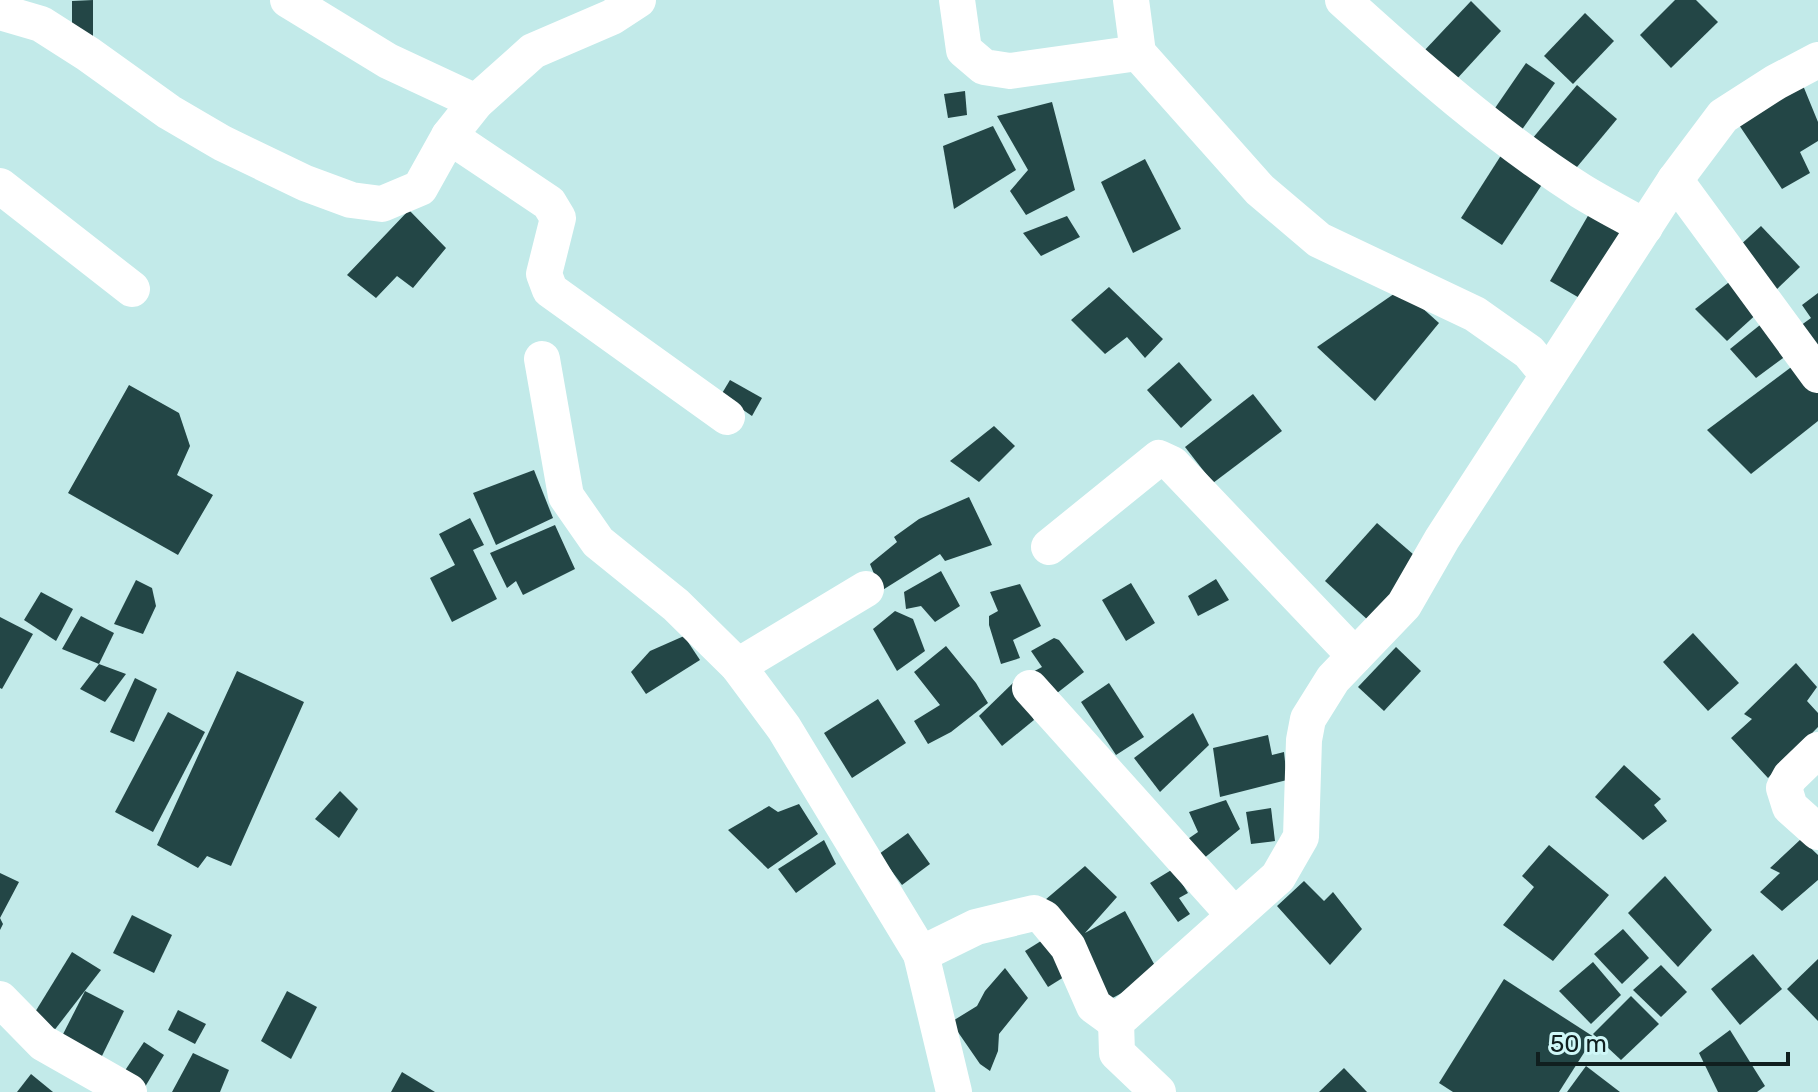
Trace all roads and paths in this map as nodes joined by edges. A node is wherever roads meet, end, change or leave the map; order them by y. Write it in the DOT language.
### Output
graph roads {
  1 [pos="288,0"];
  2 [pos="957,0"];
  3 [pos="1131,0"];
  4 [pos="1343,0"];
  5 [pos="611,6"];
  6 [pos="0,12"];
  7 [pos="1138,53"];
  8 [pos="1818,60"];
  9 [pos="476,102"];
  10 [pos="449,136"];
  11 [pos="1675,180"];
  12 [pos="0,186"];
  13 [pos="1645,227"];
  14 [pos="132,289"];
  15 [pos="542,359"];
  16 [pos="1548,375"];
  17 [pos="1818,375"];
  18 [pos="727,417"];
  19 [pos="1049,547"];
  20 [pos="866,589"];
  21 [pos="1355,656"];
  22 [pos="738,666"];
  23 [pos="1030,688"];
  24 [pos="1818,750"];
  25 [pos="1818,832"];
  26 [pos="1234,915"];
  27 [pos="921,954"];
  28 [pos="0,999"];
  29 [pos="1116,1022"];
  30 [pos="0,1039"];
  31 [pos="43,1043"];
  32 [pos="129,1092"];
  33 [pos="954,1092"];
  34 [pos="1158,1092"];
  1 -- 9 [label="street"];
  2 -- 7 [label="street"];
  3 -- 7 [label="street"];
  4 -- 13 [label="street"];
  5 -- 9 [label="street"];
  6 -- 10 [label="street"];
  7 -- 16 [label="street"];
  8 -- 11 [label="street"];
  9 -- 10 [label="street"];
  10 -- 18 [label="street"];
  11 -- 13 [label="street"];
  11 -- 17 [label="street"];
  12 -- 14 [label="street"];
  13 -- 16 [label="street"];
  15 -- 22 [label="street"];
  16 -- 21 [label="street"];
  19 -- 21 [label="street"];
  20 -- 22 [label="street"];
  21 -- 26 [label="street"];
  22 -- 27 [label="street"];
  23 -- 26 [label="street"];
  24 -- 25 [label="street"];
  26 -- 29 [label="street"];
  27 -- 29 [label="street"];
  27 -- 33 [label="street"];
  28 -- 31 [label="street"];
  29 -- 34 [label="street"];
  30 -- 31 [label="street"];
  31 -- 32 [label="street"];
}
